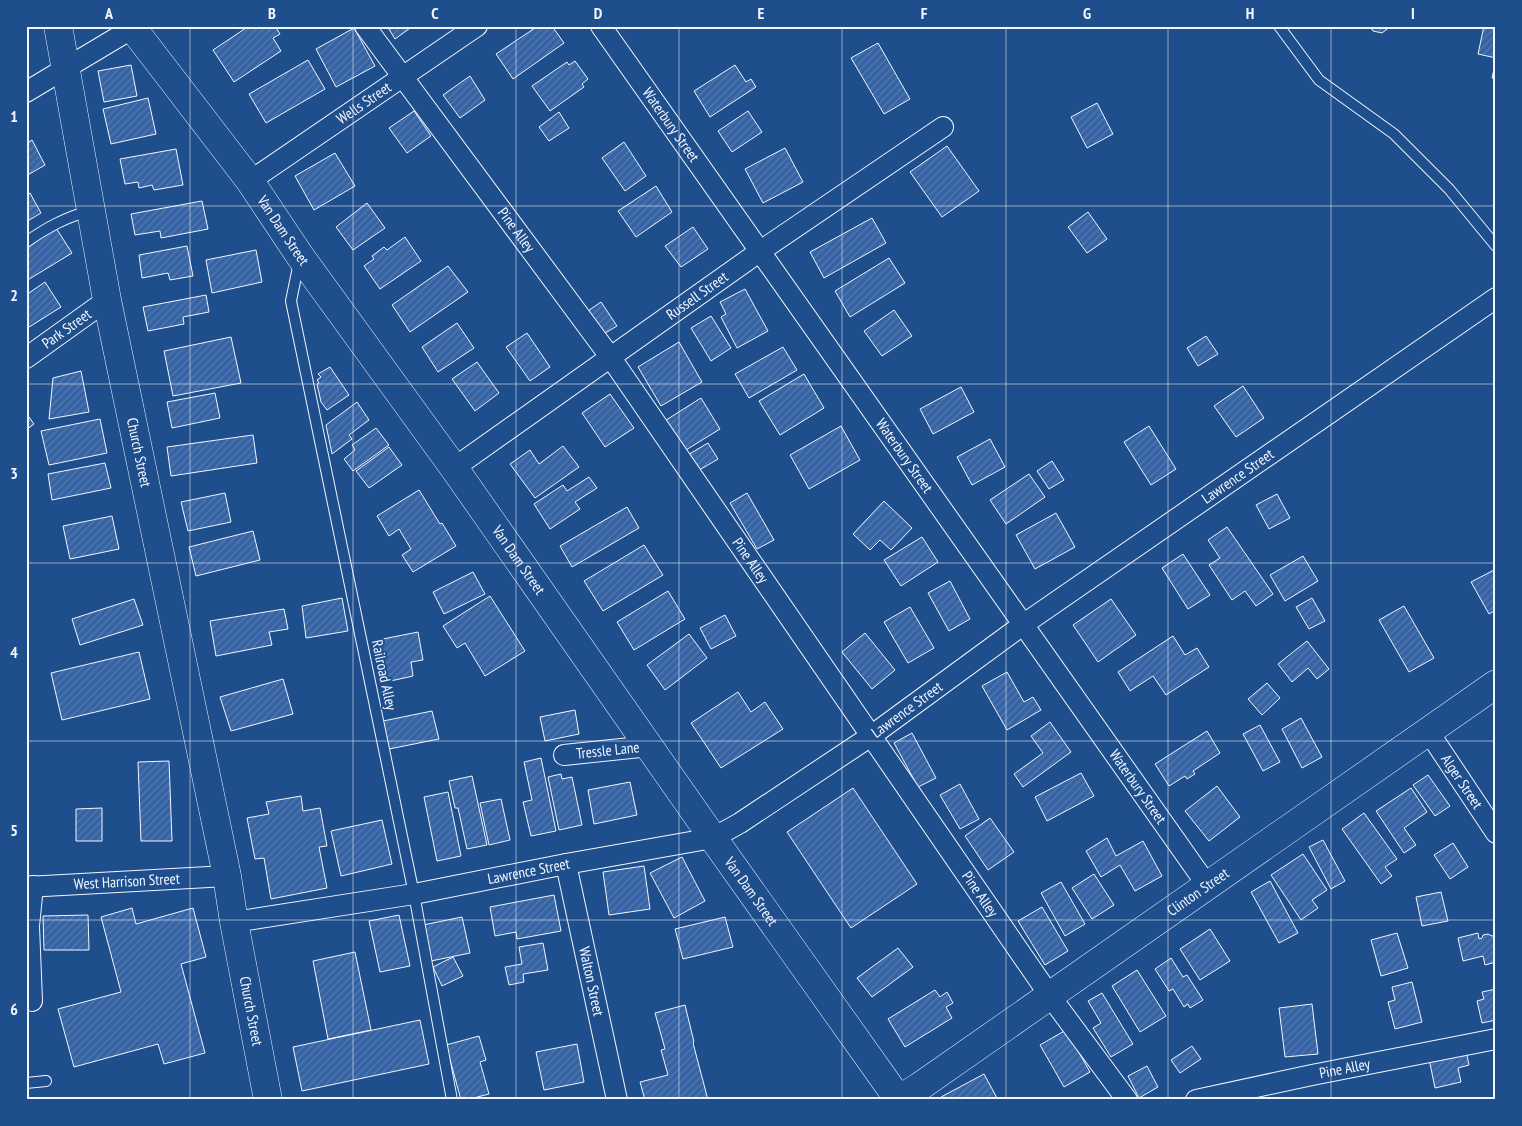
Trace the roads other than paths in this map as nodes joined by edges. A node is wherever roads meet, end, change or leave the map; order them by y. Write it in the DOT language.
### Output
graph roads {
  1 [pos="58,26"];
  2 [pos="365,26"];
  3 [pos="477,26"];
  4 [pos="601,26"];
  5 [pos="1279,26"];
  6 [pos="132,27"];
  7 [pos="64,68"];
  8 [pos="402,78"];
  9 [pos="26,92"];
  10 [pos="943,127"];
  11 [pos="250,181"];
  12 [pos="90,210"];
  13 [pos="26,242"];
  14 [pos="1496,246"];
  15 [pos="760,252"];
  16 [pos="300,256"];
  17 [pos="1496,298"];
  18 [pos="107,300"];
  19 [pos="26,358"];
  20 [pos="611,358"];
  21 [pos="454,468"];
  22 [pos="1024,624"];
  23 [pos="1496,684"];
  24 [pos="1428,731"];
  25 [pos="870,736"];
  26 [pos="650,746"];
  27 [pos="564,755"];
  28 [pos="1496,834"];
  29 [pos="713,838"];
  30 [pos="566,864"];
  31 [pos="227,876"];
  32 [pos="1208,885"];
  33 [pos="30,886"];
  34 [pos="414,894"];
  35 [pos="234,922"];
  36 [pos="1050,996"];
  37 [pos="32,1001"];
  38 [pos="1496,1039"];
  39 [pos="46,1081"];
  40 [pos="26,1082"];
  41 [pos="268,1100"];
  42 [pos="452,1100"];
  43 [pos="617,1100"];
  44 [pos="899,1100"];
  45 [pos="1127,1100"];
  46 [pos="1196,1100"];
  1 -- 7 [label="main road, Church Street"];
  2 -- 8 [label="street, Pine Alley"];
  3 -- 8 [label="street, Wells Street"];
  4 -- 15 [label="street, Waterbury Street"];
  5 -- 14 [label="lane"];
  6 -- 7 [label="street"];
  6 -- 11 [label="main road, Van Dam Street"];
  7 -- 9 [label="street"];
  7 -- 12 [label="main road, Church Street"];
  8 -- 11 [label="street, Wells Street"];
  8 -- 20 [label="street, Pine Alley"];
  10 -- 15 [label="street, Russell Street"];
  11 -- 16 [label="main road, Van Dam Street"];
  12 -- 13 [label="lane"];
  12 -- 18 [label="main road, Church Street"];
  15 -- 20 [label="street, Russell Street"];
  15 -- 22 [label="street, Waterbury Street"];
  16 -- 21 [label="main road, Van Dam Street"];
  16 -- 34 [label="lane, Railroad Alley"];
  17 -- 22 [label="street, Lawrence Street"];
  18 -- 19 [label="street, Park Street"];
  18 -- 31 [label="main road, Church Street"];
  20 -- 21 [label="street, Russell Street"];
  20 -- 25 [label="street, Pine Alley"];
  21 -- 26 [label="main road, Van Dam Street"];
  22 -- 25 [label="street, Lawrence Street"];
  22 -- 32 [label="street, Waterbury Street"];
  23 -- 24 [label="main road, Clinton Street"];
  24 -- 28 [label="street, Alger Street"];
  24 -- 32 [label="main road, Clinton Street"];
  25 -- 29 [label="street, Lawrence Street"];
  25 -- 36 [label="street, Pine Alley"];
  26 -- 27 [label="street, Tressle Lane"];
  26 -- 29 [label="main road, Van Dam Street"];
  29 -- 30 [label="street, Lawrence Street"];
  29 -- 44 [label="main road, Van Dam Street"];
  30 -- 34 [label="street, Lawrence Street"];
  30 -- 43 [label="street, Walton Street"];
  31 -- 33 [label="street, West Harrison Street"];
  31 -- 35 [label="main road, Church Street"];
  32 -- 36 [label="main road, Clinton Street"];
  33 -- 37 [label="street"];
  34 -- 35 [label="street, Lawrence Street"];
  34 -- 42 [label="lane, Railroad Alley"];
  35 -- 41 [label="main road, Church Street"];
  36 -- 44 [label="main road, Clinton Street"];
  36 -- 45 [label="street, Pine Alley"];
  38 -- 46 [label="street, Pine Alley"];
  39 -- 40 [label="lane"];
}
